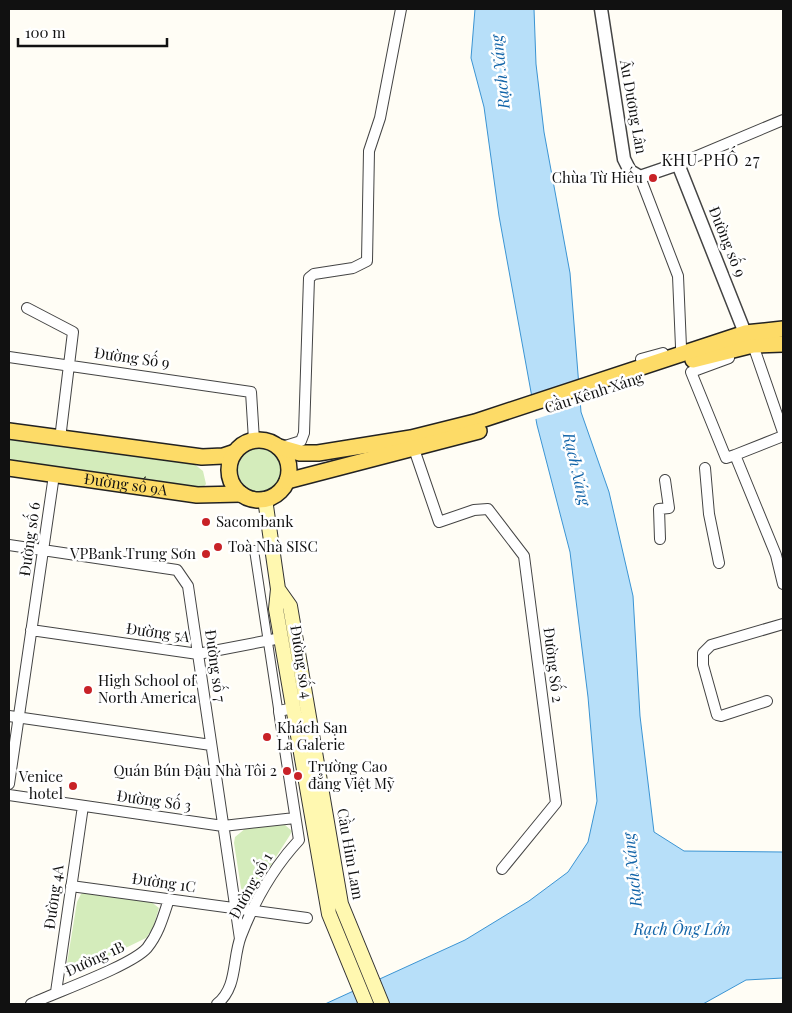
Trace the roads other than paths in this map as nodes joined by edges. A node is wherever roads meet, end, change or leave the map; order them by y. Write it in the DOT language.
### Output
graph roads {
  1 [pos="401,9"];
  2 [pos="601,9"];
  3 [pos="783,120"];
  4 [pos="678,164"];
  5 [pos="640,177"];
  6 [pos="27,308"];
  7 [pos="783,329"];
  8 [pos="749,339"];
  9 [pos="783,344"];
  10 [pos="681,347"];
  11 [pos="9,357"];
  12 [pos="641,359"];
  13 [pos="69,365"];
  14 [pos="477,427"];
  15 [pos="9,431"];
  16 [pos="783,432"];
  17 [pos="783,436"];
  18 [pos="60,439"];
  19 [pos="254,440"];
  20 [pos="279,447"];
  21 [pos="414,449"];
  22 [pos="235,452"];
  23 [pos="735,455"];
  24 [pos="9,468"];
  25 [pos="705,468"];
  26 [pos="54,475"];
  27 [pos="664,480"];
  28 [pos="287,481"];
  29 [pos="241,494"];
  30 [pos="265,499"];
  31 [pos="660,539"];
  32 [pos="9,545"];
  33 [pos="44,550"];
  34 [pos="254,550"];
  35 [pos="719,563"];
  36 [pos="783,584"];
  37 [pos="278,589"];
  38 [pos="783,624"];
  39 [pos="31,630"];
  40 [pos="274,639"];
  41 [pos="198,654"];
  42 [pos="767,701"];
  43 [pos="307,704"];
  44 [pos="293,708"];
  45 [pos="14,716"];
  46 [pos="211,745"];
  47 [pos="9,784"];
  48 [pos="9,795"];
  49 [pos="83,806"];
  50 [pos="295,818"];
  51 [pos="223,826"];
  52 [pos="502,869"];
  53 [pos="71,886"];
  54 [pos="169,899"];
  55 [pos="235,908"];
  56 [pos="252,910"];
  57 [pos="307,918"];
  58 [pos="240,939"];
  59 [pos="56,992"];
  60 [pos="31,1004"];
  61 [pos="217,1004"];
  62 [pos="366,1004"];
  63 [pos="382,1004"];
  1 -- 20 [label="street"];
  2 -- 5 [label="street, Âu Dương Lân"];
  3 -- 4 [label="street"];
  4 -- 5 [label="street"];
  4 -- 8 [label="street, Đường số 9"];
  5 -- 10 [label="street, Âu Dương Lân"];
  6 -- 13 [label="street"];
  7 -- 8 [label="main road"];
  8 -- 9 [label="main road"];
  8 -- 10 [label="street"];
  8 -- 14 [label="main road, Cầu Kênh Xáng"];
  8 -- 16 [label="street"];
  8 -- 23 [label="street"];
  10 -- 12 [label="street"];
  11 -- 13 [label="street, Đường Số 9"];
  13 -- 18 [label="street"];
  13 -- 19 [label="street, Đường Số 9"];
  14 -- 20 [label="main road"];
  14 -- 21 [label="main road"];
  15 -- 18 [label="main road"];
  17 -- 23 [label="street"];
  18 -- 22 [label="main road"];
  19 -- 20 [label="main road"];
  19 -- 22 [label="main road"];
  20 -- 28 [label="main road"];
  21 -- 28 [label="main road"];
  21 -- 52 [label="street, Đường Số 2"];
  22 -- 29 [label="main road"];
  23 -- 36 [label="street"];
  24 -- 26 [label="main road, Đường số 9A"];
  25 -- 35 [label="street"];
  26 -- 29 [label="main road, Đường số 9A"];
  26 -- 33 [label="street, Đường số 6"];
  27 -- 31 [label="street"];
  28 -- 30 [label="main road"];
  29 -- 30 [label="main road"];
  30 -- 37 [label="main road, Đường số 4"];
  32 -- 33 [label="street, Đường số 7"];
  33 -- 39 [label="street, Đường số 6"];
  33 -- 41 [label="street, Đường số 7"];
  34 -- 40 [label="street"];
  37 -- 40 [label="main road, Đường số 4"];
  37 -- 43 [label="main road, Đường số 4"];
  38 -- 42 [label="street"];
  39 -- 41 [label="street, Đường 5A"];
  39 -- 45 [label="street, Đường số 6"];
  40 -- 41 [label="street, Đường 5A"];
  40 -- 44 [label="main road, Đường số 4"];
  40 -- 50 [label="street"];
  41 -- 46 [label="street, Đường số 7"];
  43 -- 63 [label="main road, Cầu Him Lam"];
  44 -- 50 [label="street, Đường số 4"];
  44 -- 62 [label="main road, Cầu Him Lam"];
  45 -- 46 [label="street"];
  45 -- 47 [label="street, Đường số 6"];
  46 -- 51 [label="street, Đường số 7"];
  48 -- 49 [label="street, Đường Số 3"];
  49 -- 51 [label="street, Đường Số 3"];
  49 -- 53 [label="street, Đường 4A"];
  50 -- 51 [label="street, Đường Số 3"];
  50 -- 56 [label="street, Đường số 1"];
  51 -- 55 [label="street, Đường số 7"];
  53 -- 54 [label="street, Đường 1C"];
  53 -- 59 [label="street, Đường 4A"];
  54 -- 55 [label="street, Đường 1C"];
  54 -- 59 [label="street, Đường 1B"];
  55 -- 56 [label="street, Đường 1C"];
  55 -- 58 [label="street, Đường số 7"];
  56 -- 57 [label="street, Đường 1C"];
  56 -- 58 [label="street, Đường số 1"];
  58 -- 61 [label="street, Đường số 1"];
  59 -- 60 [label="street, Đường 1B"];
}
